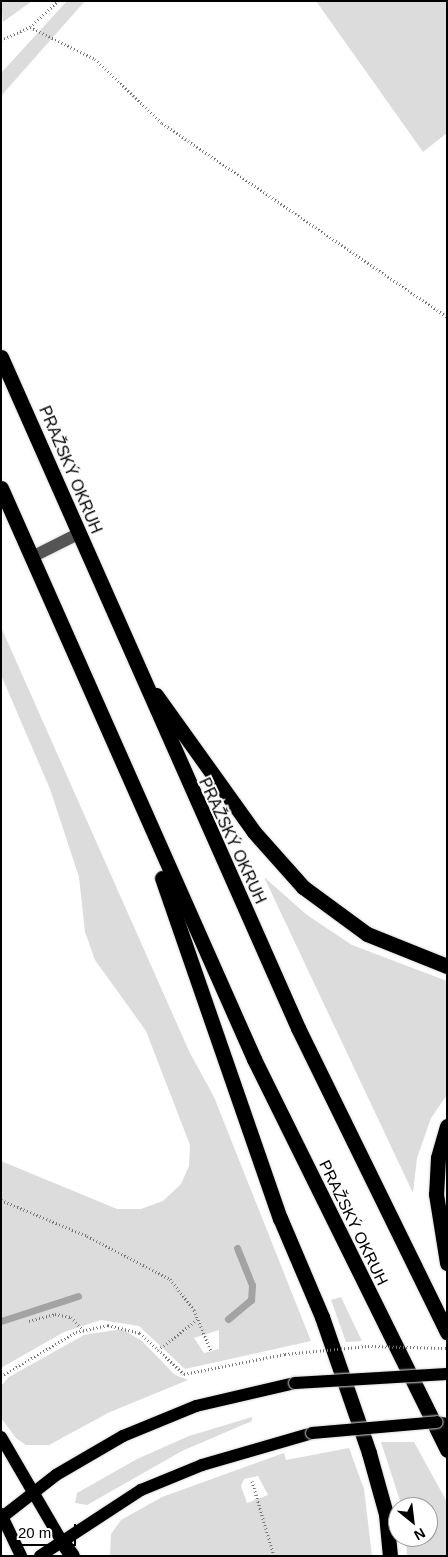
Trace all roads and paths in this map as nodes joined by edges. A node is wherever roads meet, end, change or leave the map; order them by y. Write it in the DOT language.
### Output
graph roads {
  1 [pos="57,2"];
  2 [pos="30,27"];
  3 [pos="1,40"];
  4 [pos="447,317"];
  5 [pos="1,357"];
  6 [pos="1,488"];
  7 [pos="78,534"];
  8 [pos="32,557"];
  9 [pos="139,671"];
  10 [pos="131,790"];
  11 [pos="447,966"];
  12 [pos="447,1126"];
  13 [pos="1,1200"];
  14 [pos="447,1263"];
  15 [pos="198,1319"];
  16 [pos="29,1320"];
  17 [pos="83,1330"];
  18 [pos="447,1332"];
  19 [pos="447,1348"];
  20 [pos="158,1350"];
  21 [pos="211,1351"];
  22 [pos="447,1374"];
  23 [pos="1,1376"];
  24 [pos="447,1424"];
  25 [pos="1,1437"];
  26 [pos="447,1450"];
  27 [pos="252,1481"];
  28 [pos="32,1492"];
  29 [pos="2,1516"];
  30 [pos="61,1540"];
  31 [pos="21,1556"];
  32 [pos="40,1556"];
  33 [pos="72,1556"];
  34 [pos="274,1556"];
  35 [pos="390,1556"];
  1 -- 2 [label="path"];
  2 -- 3 [label="path"];
  2 -- 4 [label="path"];
  5 -- 7 [label="highway, PRAŽSKÝ OKRUH"];
  6 -- 8 [label="highway, PRAŽSKÝ OKRUH"];
  7 -- 8 [label="lane"];
  7 -- 9 [label="highway, PRAŽSKÝ OKRUH"];
  8 -- 10 [label="highway, PRAŽSKÝ OKRUH"];
  9 -- 11 [label="highway"];
  9 -- 18 [label="highway, PRAŽSKÝ OKRUH"];
  10 -- 26 [label="highway, PRAŽSKÝ OKRUH"];
  10 -- 35 [label="highway"];
  12 -- 14 [label="highway"];
  13 -- 15 [label="path"];
  15 -- 20 [label="path"];
  15 -- 21 [label="path"];
  16 -- 17 [label="path"];
  17 -- 20 [label="path"];
  17 -- 23 [label="path"];
  19 -- 20 [label="path, bridge"];
  22 -- 28 [label="main road, bridge"];
  24 -- 30 [label="main road, bridge"];
  25 -- 28 [label="main road"];
  27 -- 34 [label="path"];
  28 -- 29 [label="main road"];
  28 -- 30 [label="main road"];
  29 -- 31 [label="main road"];
  30 -- 32 [label="main road"];
  30 -- 33 [label="highway"];
}
